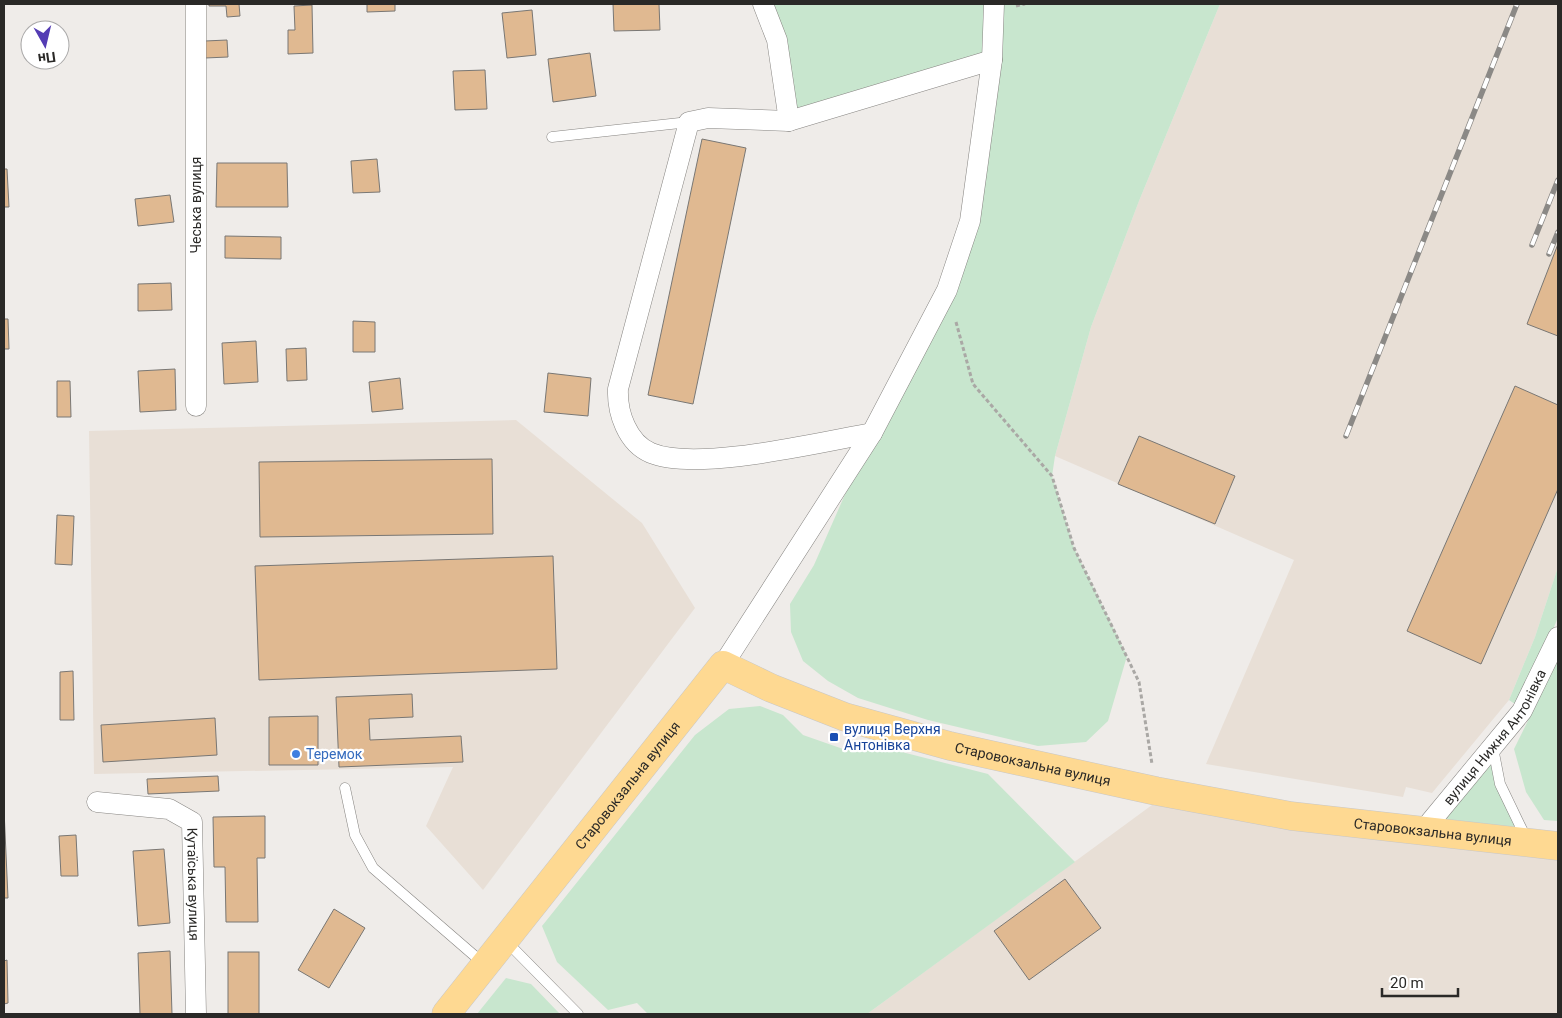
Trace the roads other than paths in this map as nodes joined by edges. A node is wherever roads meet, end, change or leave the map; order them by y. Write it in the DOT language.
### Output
graph roads {
  1 [pos="196,4"];
  2 [pos="763,4"];
  3 [pos="994,4"];
  4 [pos="992,60"];
  5 [pos="789,121"];
  6 [pos="689,122"];
  7 [pos="552,136"];
  8 [pos="196,406"];
  9 [pos="872,432"];
  10 [pos="1558,636"];
  11 [pos="723,665"];
  12 [pos="1493,748"];
  13 [pos="345,788"];
  14 [pos="97,802"];
  15 [pos="1422,832"];
  16 [pos="1528,844"];
  17 [pos="1558,846"];
  18 [pos="505,939"];
  19 [pos="484,965"];
  20 [pos="196,1014"];
  21 [pos="446,1014"];
  22 [pos="578,1014"];
  1 -- 8 [label="street, Чеська вулиця"];
  2 -- 5 [label="street"];
  3 -- 4 [label="street"];
  4 -- 5 [label="street"];
  4 -- 9 [label="street"];
  5 -- 6 [label="street"];
  6 -- 7 [label="lane"];
  6 -- 9 [label="street"];
  9 -- 11 [label="street"];
  10 -- 12 [label="street, вулиця Нижня Антонівка"];
  11 -- 15 [label="main road, Старовокзальна вулиця"];
  11 -- 18 [label="main road, Старовокзальна вулиця"];
  12 -- 15 [label="street, вулиця Нижня Антонівка"];
  12 -- 16 [label="lane"];
  13 -- 19 [label="lane"];
  14 -- 20 [label="street, Кутаїська вулиця"];
  15 -- 16 [label="main road, Старовокзальна вулиця"];
  16 -- 17 [label="main road, Старовокзальна вулиця"];
  18 -- 19 [label="main road, Старовокзальна вулиця"];
  18 -- 22 [label="lane"];
  19 -- 21 [label="main road, Старовокзальна вулиця"];
}
